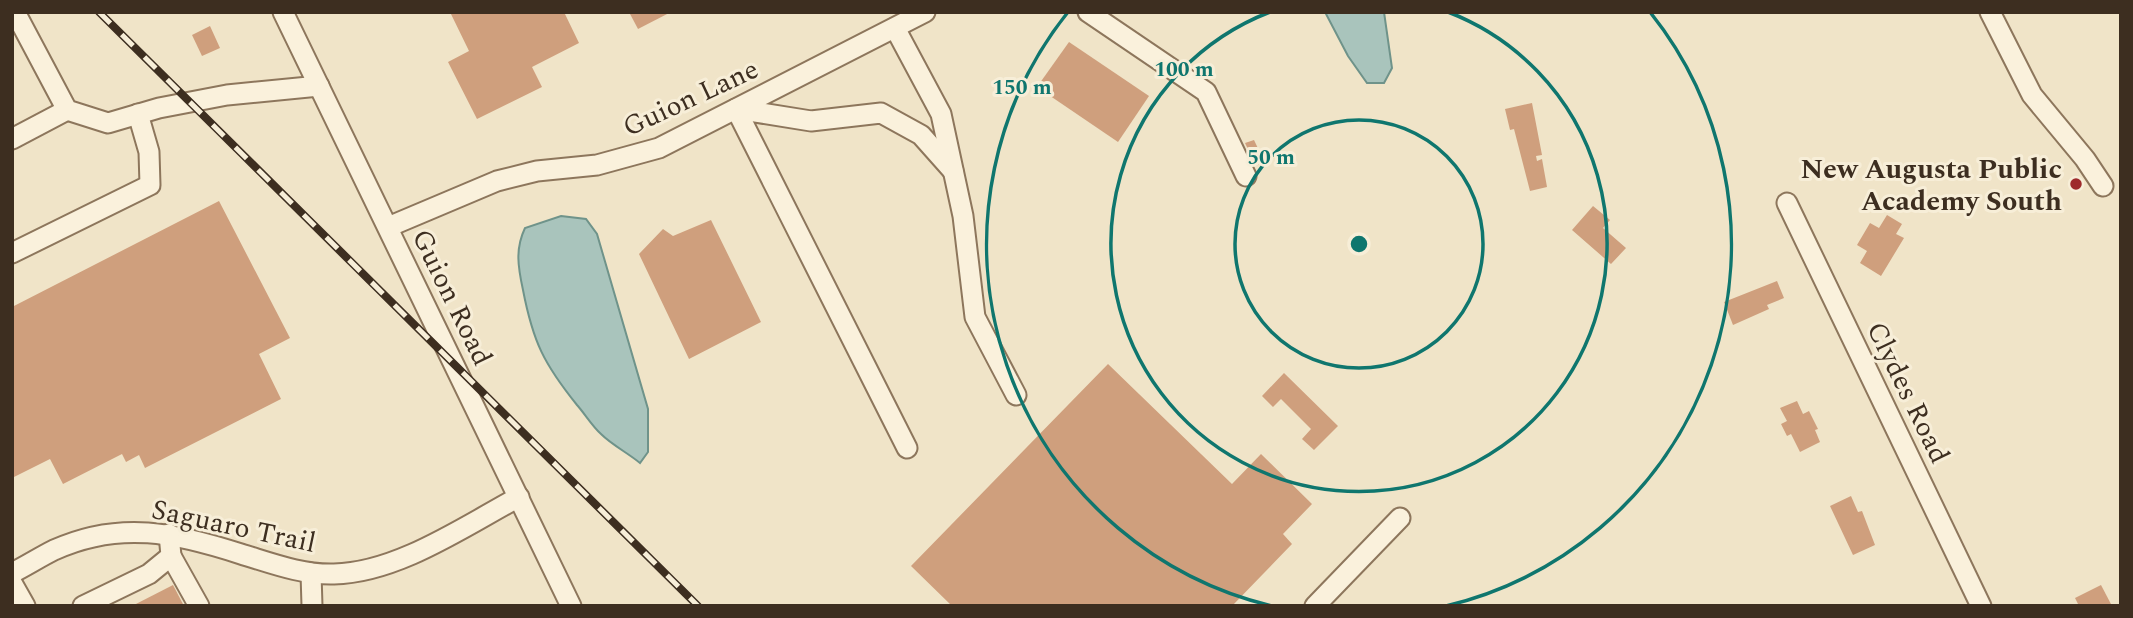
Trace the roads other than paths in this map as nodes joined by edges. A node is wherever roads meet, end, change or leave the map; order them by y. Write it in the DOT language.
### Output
graph roads {
  1 [pos="15,12"];
  2 [pos="283,12"];
  3 [pos="925,12"];
  4 [pos="1088,12"];
  5 [pos="1990,12"];
  6 [pos="895,28"];
  7 [pos="319,86"];
  8 [pos="736,109"];
  9 [pos="67,110"];
  10 [pos="138,114"];
  11 [pos="12,139"];
  12 [pos="954,172"];
  13 [pos="1245,176"];
  14 [pos="2103,186"];
  15 [pos="1787,203"];
  16 [pos="387,228"];
  17 [pos="12,253"];
  18 [pos="1017,395"];
  19 [pos="907,448"];
  20 [pos="519,497"];
  21 [pos="1400,518"];
  22 [pos="169,534"];
  23 [pos="171,556"];
  24 [pos="12,573"];
  25 [pos="311,573"];
  26 [pos="12,583"];
  27 [pos="25,606"];
  28 [pos="83,606"];
  29 [pos="199,606"];
  30 [pos="312,606"];
  31 [pos="571,606"];
  32 [pos="1315,606"];
  33 [pos="1980,606"];
  1 -- 9 [label="street"];
  2 -- 7 [label="street, Guion Road"];
  3 -- 6 [label="street, Guion Lane"];
  4 -- 13 [label="street"];
  5 -- 14 [label="street"];
  6 -- 8 [label="street, Guion Lane"];
  6 -- 12 [label="street"];
  7 -- 10 [label="street"];
  7 -- 16 [label="street, Guion Road"];
  8 -- 12 [label="street"];
  8 -- 16 [label="street, Guion Lane"];
  8 -- 19 [label="street"];
  9 -- 10 [label="street"];
  9 -- 11 [label="street"];
  10 -- 17 [label="street"];
  12 -- 18 [label="street"];
  15 -- 33 [label="street, Clydes Road"];
  16 -- 20 [label="street, Guion Road"];
  20 -- 25 [label="street, Saguaro Trail"];
  20 -- 31 [label="street, Guion Road"];
  21 -- 32 [label="street"];
  22 -- 23 [label="street"];
  22 -- 24 [label="street, Saguaro Trail"];
  22 -- 25 [label="street, Saguaro Trail"];
  23 -- 28 [label="street"];
  23 -- 29 [label="street"];
  25 -- 30 [label="street"];
  26 -- 27 [label="street"];
}
